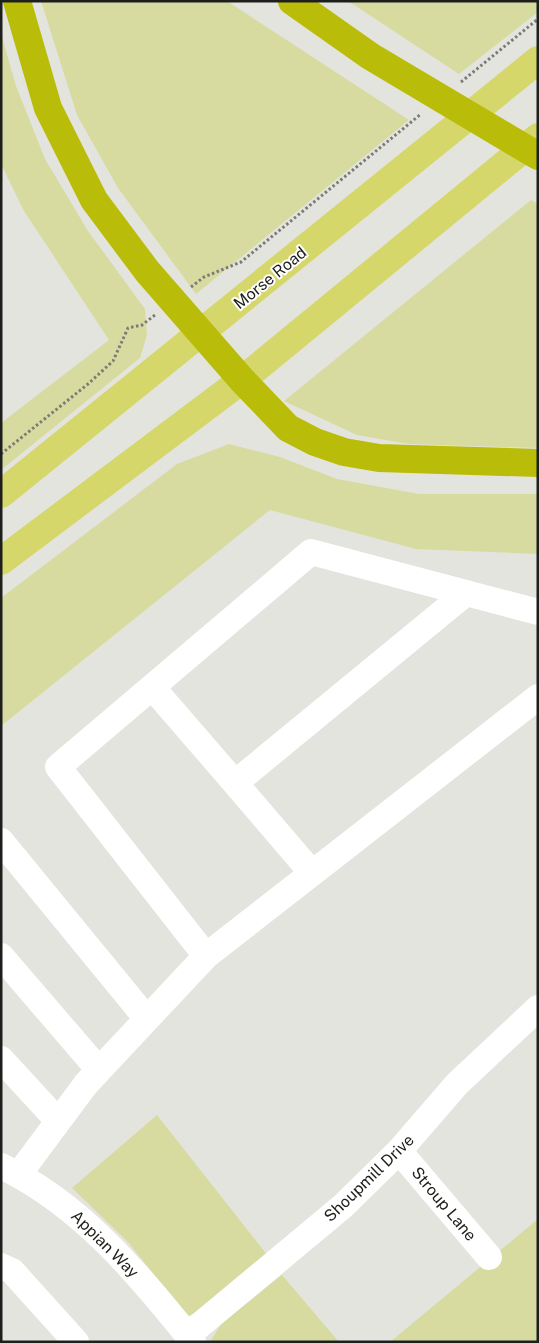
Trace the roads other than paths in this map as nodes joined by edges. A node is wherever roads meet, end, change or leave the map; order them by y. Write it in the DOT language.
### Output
graph roads {
  1 [pos="17,1"];
  2 [pos="292,1"];
  3 [pos="538,60"];
  4 [pos="538,138"];
  5 [pos="538,156"];
  6 [pos="202,334"];
  7 [pos="242,380"];
  8 [pos="538,463"];
  9 [pos="1,494"];
  10 [pos="1,561"];
  11 [pos="466,593"];
  12 [pos="538,612"];
  13 [pos="152,687"];
  14 [pos="538,697"];
  15 [pos="235,783"];
  16 [pos="1,841"];
  17 [pos="312,873"];
  18 [pos="1,956"];
  19 [pos="206,956"];
  20 [pos="538,1008"];
  21 [pos="147,1018"];
  22 [pos="1,1060"];
  23 [pos="99,1070"];
  24 [pos="58,1121"];
  25 [pos="399,1151"];
  26 [pos="10,1170"];
  27 [pos="489,1257"];
  28 [pos="1,1266"];
  29 [pos="191,1338"];
  30 [pos="76,1342"];
  1 -- 6 [label="highway"];
  2 -- 5 [label="highway"];
  3 -- 6 [label="main road, Morse Road"];
  4 -- 7 [label="main road"];
  6 -- 7 [label="highway"];
  6 -- 9 [label="main road, Morse Road"];
  7 -- 8 [label="highway"];
  7 -- 10 [label="main road"];
  11 -- 12 [label="street"];
  11 -- 13 [label="street"];
  11 -- 15 [label="street"];
  13 -- 15 [label="street"];
  13 -- 19 [label="street"];
  14 -- 17 [label="street"];
  15 -- 17 [label="street"];
  16 -- 21 [label="street"];
  17 -- 19 [label="street"];
  18 -- 23 [label="street"];
  19 -- 21 [label="street"];
  20 -- 25 [label="street, Shoupmill Drive"];
  21 -- 23 [label="street"];
  22 -- 24 [label="street"];
  23 -- 24 [label="street"];
  24 -- 26 [label="street"];
  25 -- 27 [label="street, Stroup Lane"];
  25 -- 29 [label="street, Shoupmill Drive"];
  26 -- 29 [label="street, Appian Way"];
  28 -- 30 [label="street"];
}
